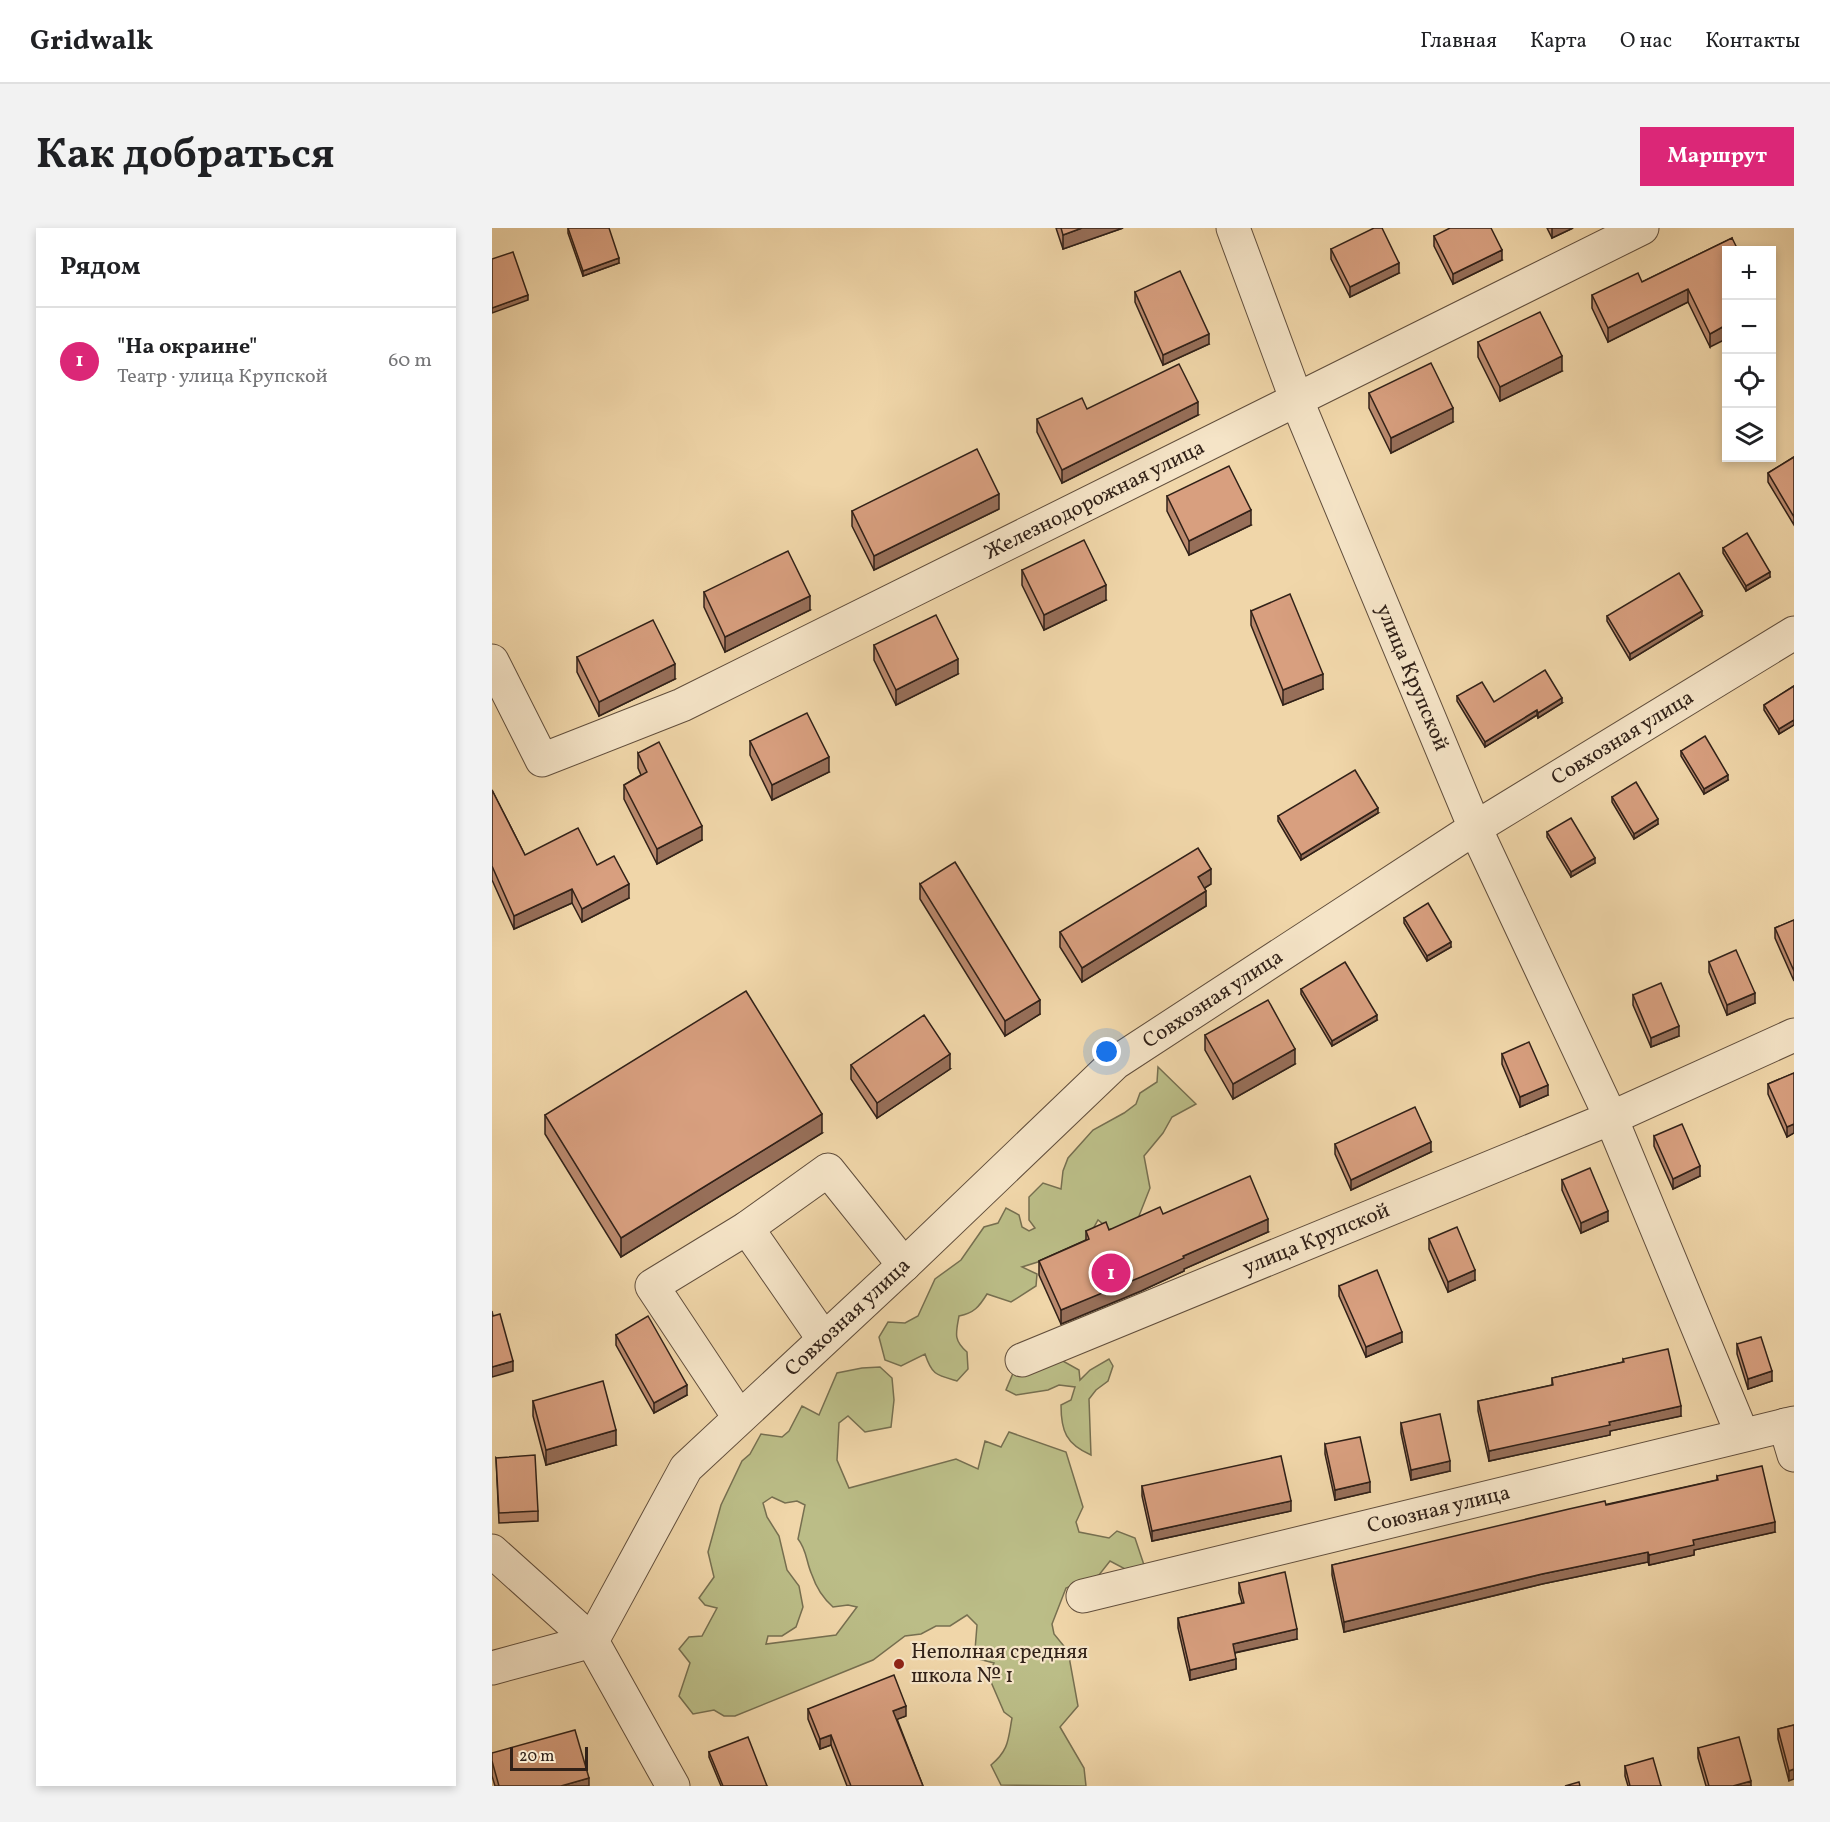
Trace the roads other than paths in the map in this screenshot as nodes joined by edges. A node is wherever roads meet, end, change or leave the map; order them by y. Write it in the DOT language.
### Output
graph roads {
  1 [pos="1233,228"];
  2 [pos="1642,228"];
  3 [pos="1297,401"];
  4 [pos="1794,633"];
  5 [pos="492,661"];
  6 [pos="1475,828"];
  7 [pos="1794,1035"];
  8 [pos="1611,1118"];
  9 [pos="747,1228"];
  10 [pos="904,1265"];
  11 [pos="823,1338"];
  12 [pos="1022,1359"];
  13 [pos="739,1417"];
  14 [pos="1742,1434"];
  15 [pos="1791,1434"];
  16 [pos="492,1551"];
  17 [pos="1083,1596"];
  18 [pos="592,1641"];
  19 [pos="492,1668"];
  20 [pos="673,1786"];
  1 -- 3 [label="street, улица Крупской"];
  2 -- 3 [label="street, Железнодорожная улица"];
  3 -- 5 [label="street, Железнодорожная улица"];
  3 -- 6 [label="street, улица Крупской"];
  4 -- 6 [label="street, Совхозная улица"];
  6 -- 8 [label="street, улица Крупской"];
  6 -- 10 [label="street, Совхозная улица"];
  7 -- 8 [label="street, улица Крупской"];
  8 -- 12 [label="street, улица Крупской"];
  8 -- 14 [label="street, улица Крупской"];
  9 -- 10 [label="street"];
  9 -- 11 [label="street"];
  9 -- 13 [label="street"];
  10 -- 11 [label="street, Совхозная улица"];
  11 -- 13 [label="street, Совхозная улица"];
  13 -- 18 [label="street, Совхозная улица"];
  14 -- 15 [label="street, Союзная улица"];
  14 -- 17 [label="street, Союзная улица"];
  16 -- 18 [label="street"];
  18 -- 19 [label="street"];
  18 -- 20 [label="street"];
}
